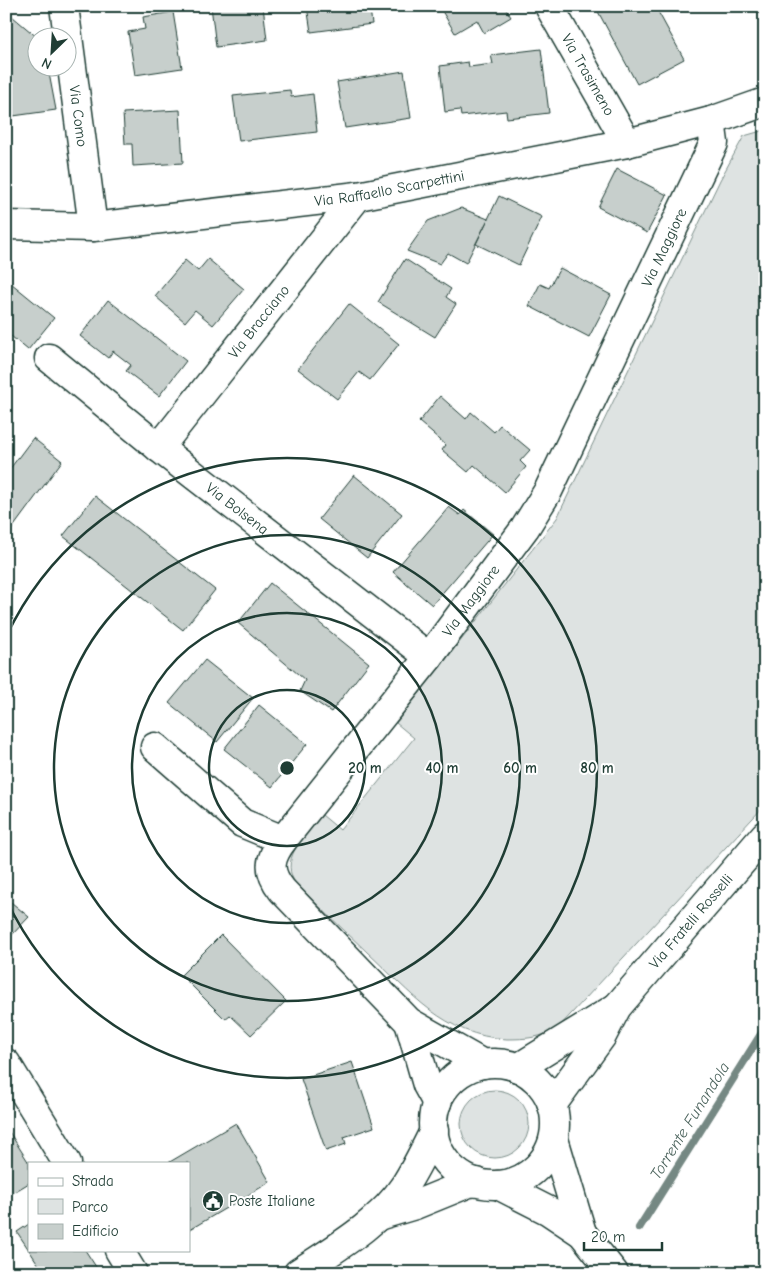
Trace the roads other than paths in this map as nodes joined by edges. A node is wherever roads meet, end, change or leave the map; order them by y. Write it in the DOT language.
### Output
graph roads {
  1 [pos="64,6"];
  2 [pos="548,6"];
  3 [pos="765,102"];
  4 [pos="711,120"];
  5 [pos="627,144"];
  6 [pos="358,196"];
  7 [pos="6,225"];
  8 [pos="93,227"];
  9 [pos="49,358"];
  10 [pos="160,448"];
  11 [pos="429,657"];
  12 [pos="155,747"];
  13 [pos="765,835"];
  14 [pos="283,840"];
  15 [pos="617,1006"];
  16 [pos="409,1022"];
  17 [pos="6,1063"];
  18 [pos="483,1064"];
  19 [pos="518,1068"];
  20 [pos="437,1103"];
  21 [pos="552,1105"];
  22 [pos="434,1131"];
  23 [pos="554,1140"];
  24 [pos="66,1162"];
  25 [pos="488,1184"];
  26 [pos="377,1217"];
  27 [pos="582,1233"];
  28 [pos="120,1252"];
  29 [pos="133,1273"];
  30 [pos="298,1273"];
  31 [pos="614,1273"];
  1 -- 8 [label="street, Via Como"];
  2 -- 5 [label="street, Via Trasimeno"];
  3 -- 4 [label="street, Via Raffaello Scarpettini"];
  4 -- 5 [label="street, Via Raffaello Scarpettini"];
  4 -- 11 [label="street, Via Maggiore"];
  5 -- 6 [label="street, Via Raffaello Scarpettini"];
  6 -- 8 [label="street, Via Raffaello Scarpettini"];
  6 -- 10 [label="street, Via Bracciano"];
  7 -- 8 [label="street, Via Raffaello Scarpettini"];
  9 -- 10 [label="street, Via Bolsena"];
  10 -- 11 [label="street, Via Bolsena"];
  11 -- 14 [label="street, Via Maggiore"];
  12 -- 14 [label="street"];
  13 -- 15 [label="street, Via Fratelli Rosselli"];
  14 -- 16 [label="street, Via Maggiore"];
  15 -- 19 [label="street"];
  15 -- 21 [label="street"];
  16 -- 18 [label="street, Via Maggiore"];
  16 -- 20 [label="street, Via Maggiore"];
  17 -- 24 [label="street"];
  18 -- 19 [label="street"];
  18 -- 20 [label="street"];
  19 -- 21 [label="street"];
  20 -- 22 [label="street"];
  21 -- 23 [label="street"];
  22 -- 25 [label="street"];
  22 -- 26 [label="street"];
  23 -- 25 [label="street"];
  23 -- 27 [label="street"];
  25 -- 26 [label="street"];
  25 -- 27 [label="street"];
  26 -- 30 [label="street"];
  27 -- 31 [label="street"];
  28 -- 29 [label="street"];
}
